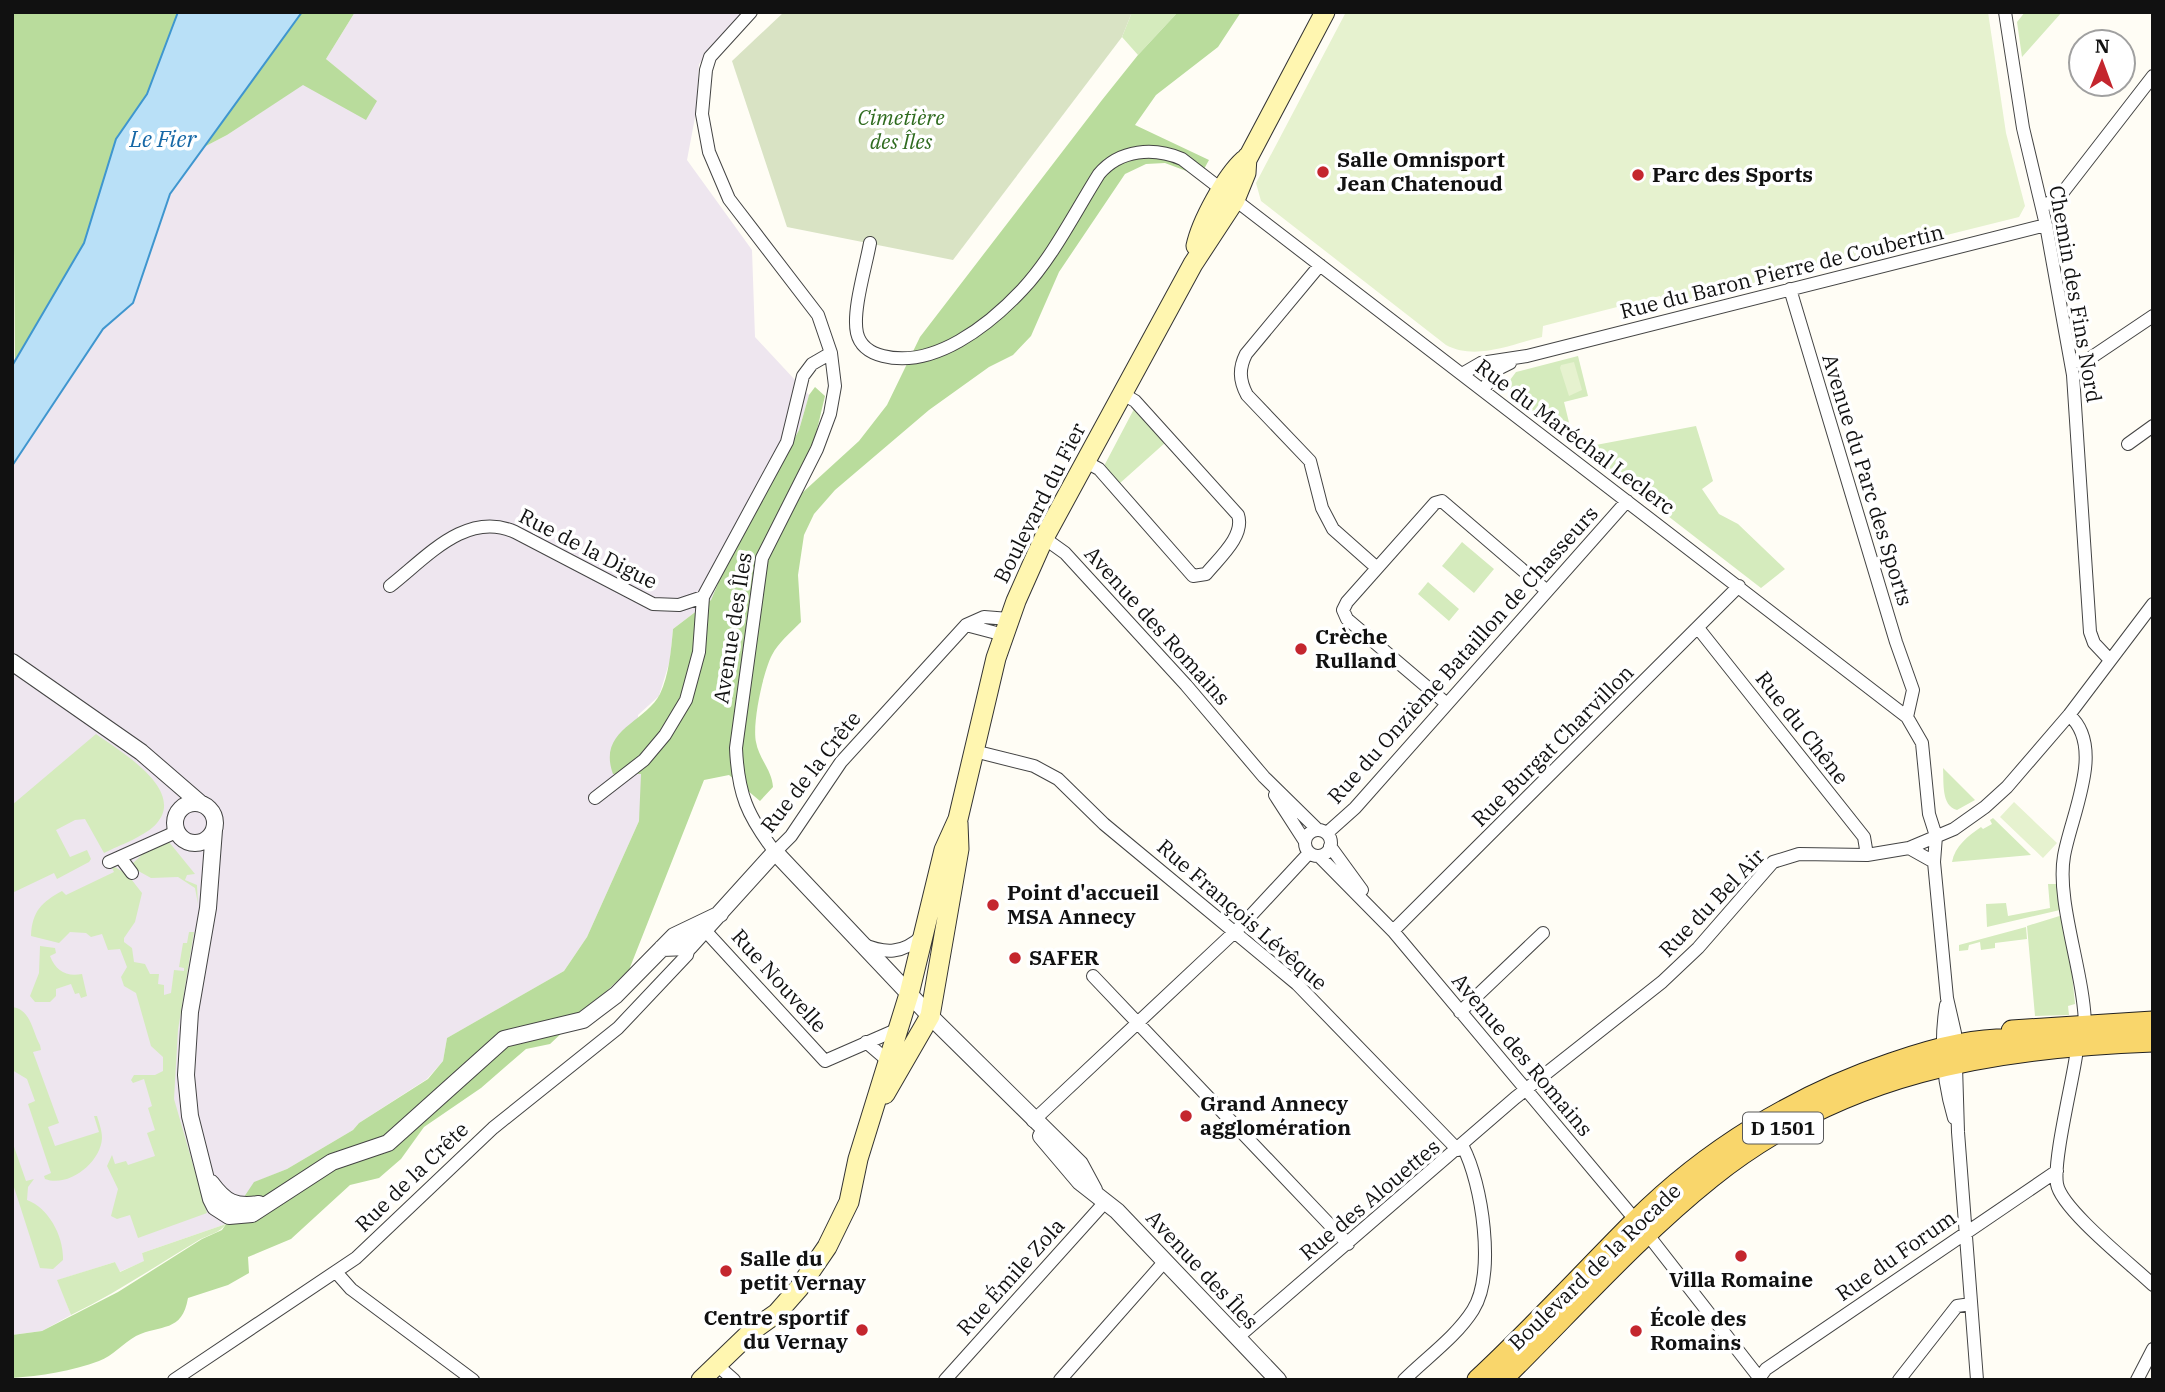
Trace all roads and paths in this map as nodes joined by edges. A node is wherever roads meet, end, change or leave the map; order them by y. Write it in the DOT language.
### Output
graph roads {
  1 [pos="751,12"];
  2 [pos="1325,12"];
  3 [pos="2005,12"];
  4 [pos="2153,76"];
  5 [pos="1229,195"];
  6 [pos="2042,207"];
  7 [pos="2046,225"];
  8 [pos="870,243"];
  9 [pos="1193,264"];
  10 [pos="1320,265"];
  11 [pos="1790,289"];
  12 [pos="2153,316"];
  13 [pos="831,353"];
  14 [pos="1527,356"];
  15 [pos="2071,363"];
  16 [pos="1462,374"];
  17 [pos="1483,390"];
  18 [pos="1123,394"];
  19 [pos="2153,426"];
  20 [pos="2128,444"];
  21 [pos="1086,462"];
  22 [pos="1627,501"];
  23 [pos="1044,538"];
  24 [pos="1377,568"];
  25 [pos="390,586"];
  26 [pos="1739,586"];
  27 [pos="1548,591"];
  28 [pos="703,597"];
  29 [pos="2153,604"];
  30 [pos="1006,627"];
  31 [pos="1699,628"];
  32 [pos="2110,660"];
  33 [pos="12,662"];
  34 [pos="1908,681"];
  35 [pos="1447,704"];
  36 [pos="1892,704"];
  37 [pos="2069,715"];
  38 [pos="1907,717"];
  39 [pos="974,751"];
  40 [pos="165,775"];
  41 [pos="1264,777"];
  42 [pos="595,797"];
  43 [pos="200,803"];
  44 [pos="958,819"];
  45 [pos="180,830"];
  46 [pos="214,830"];
  47 [pos="1322,831"];
  48 [pos="1936,836"];
  49 [pos="1304,840"];
  50 [pos="1331,846"];
  51 [pos="1909,848"];
  52 [pos="775,852"];
  53 [pos="1314,855"];
  54 [pos="1867,855"];
  55 [pos="1934,862"];
  56 [pos="132,873"];
  57 [pos="209,883"];
  58 [pos="1378,914"];
  59 [pos="703,928"];
  60 [pos="1236,931"];
  61 [pos="1393,931"];
  62 [pos="924,933"];
  63 [pos="1543,933"];
  64 [pos="686,940"];
  65 [pos="860,943"];
  66 [pos="1093,976"];
  67 [pos="909,994"];
  68 [pos="1460,1012"];
  69 [pos="930,1016"];
  70 [pos="2153,1022"];
  71 [pos="1138,1024"];
  72 [pos="2085,1025"];
  73 [pos="896,1030"];
  74 [pos="2001,1038"];
  75 [pos="2153,1041"];
  76 [pos="866,1042"];
  77 [pos="2070,1050"];
  78 [pos="2153,1052"];
  79 [pos="1954,1057"];
  80 [pos="887,1060"];
  81 [pos="1526,1091"];
  82 [pos="873,1115"];
  83 [pos="1033,1121"];
  84 [pos="1460,1149"];
  85 [pos="2057,1171"];
  86 [pos="1100,1195"];
  87 [pos="1642,1228"];
  88 [pos="1965,1231"];
  89 [pos="1348,1244"];
  90 [pos="1165,1261"];
  91 [pos="336,1272"];
  92 [pos="2153,1285"];
  93 [pos="1971,1304"];
  94 [pos="1237,1338"];
  95 [pos="2153,1349"];
  96 [pos="716,1365"];
  97 [pos="1268,1377"];
  98 [pos="470,1379"];
  99 [pos="1760,1379"];
  100 [pos="174,1380"];
  101 [pos="702,1380"];
  102 [pos="734,1380"];
  103 [pos="944,1380"];
  104 [pos="1060,1380"];
  105 [pos="1404,1380"];
  106 [pos="1478,1380"];
  107 [pos="1501,1380"];
  108 [pos="1899,1380"];
  109 [pos="1977,1380"];
  110 [pos="2137,1380"];
  1 -- 13 [label="street, Avenue des Îles"];
  2 -- 5 [label="main road, Boulevard du Fier"];
  3 -- 6 [label="street, Chemin des Fins Nord"];
  4 -- 6 [label="street"];
  5 -- 8 [label="street, Rue du Maréchal Leclerc"];
  5 -- 9 [label="main road, Boulevard du Fier"];
  5 -- 9 [label="main road, Boulevard du Fier"];
  5 -- 10 [label="street, Rue du Maréchal Leclerc"];
  6 -- 7 [label="street, Chemin des Fins Nord"];
  7 -- 11 [label="street, Rue du Baron Pierre de Coubertin"];
  7 -- 15 [label="street, Chemin des Fins Nord"];
  9 -- 18 [label="main road, Boulevard du Fier"];
  10 -- 16 [label="street, Rue du Maréchal Leclerc"];
  10 -- 24 [label="street"];
  11 -- 14 [label="street, Rue du Baron Pierre de Coubertin"];
  11 -- 34 [label="street, Avenue du Parc des Sports"];
  12 -- 15 [label="street"];
  13 -- 28 [label="street"];
  13 -- 52 [label="street, Avenue des Îles"];
  14 -- 16 [label="street, Rue du Baron Pierre de Coubertin"];
  14 -- 17 [label="street, Rue du Baron Pierre de Coubertin"];
  15 -- 32 [label="street, Chemin des Fins Nord"];
  16 -- 17 [label="street, Rue du Maréchal Leclerc"];
  17 -- 22 [label="street, Rue du Maréchal Leclerc"];
  18 -- 21 [label="main road, Boulevard du Fier"];
  18 -- 21 [label="street"];
  19 -- 20 [label="street"];
  21 -- 23 [label="main road, Boulevard du Fier"];
  22 -- 26 [label="street, Rue du Maréchal Leclerc"];
  22 -- 27 [label="street, Rue du Onzième Bataillon de Chasseurs"];
  23 -- 30 [label="main road, Boulevard du Fier"];
  23 -- 41 [label="street, Avenue des Romains"];
  24 -- 27 [label="street"];
  24 -- 35 [label="street"];
  25 -- 28 [label="street, Rue de la Digue"];
  26 -- 31 [label="street, Rue Burgat Charvillon"];
  26 -- 36 [label="street, Rue du Maréchal Leclerc"];
  27 -- 35 [label="street, Rue du Onzième Bataillon de Chasseurs"];
  28 -- 42 [label="street"];
  29 -- 32 [label="street, Rue du Bel Air"];
  30 -- 39 [label="main road, Boulevard du Fier"];
  30 -- 52 [label="street, Rue de la Crête"];
  31 -- 54 [label="street, Rue du Chêne"];
  31 -- 61 [label="street, Rue Burgat Charvillon"];
  32 -- 37 [label="street, Rue du Bel Air"];
  33 -- 40 [label="street"];
  34 -- 36 [label="street"];
  34 -- 38 [label="street, Avenue du Parc des Sports"];
  35 -- 47 [label="street, Rue du Onzième Bataillon de Chasseurs"];
  36 -- 38 [label="street"];
  37 -- 48 [label="street, Rue du Bel Air"];
  37 -- 72 [label="street"];
  38 -- 48 [label="street"];
  39 -- 44 [label="main road, Boulevard du Fier"];
  39 -- 60 [label="street, Rue François Lévêque"];
  40 -- 43 [label="street"];
  40 -- 45 [label="street"];
  41 -- 47 [label="street, Avenue des Romains"];
  41 -- 49 [label="street, Avenue des Romains"];
  43 -- 45 [label="street"];
  43 -- 46 [label="street"];
  44 -- 62 [label="main road, Boulevard du Fier"];
  44 -- 69 [label="main road, Boulevard du Fier"];
  45 -- 46 [label="street"];
  45 -- 56 [label="street"];
  45 -- 57 [label="street"];
  46 -- 57 [label="street"];
  47 -- 49 [label="street"];
  47 -- 50 [label="street"];
  48 -- 51 [label="street, Rue du Bel Air"];
  48 -- 55 [label="street"];
  49 -- 53 [label="street"];
  50 -- 53 [label="street"];
  50 -- 58 [label="street, Avenue des Romains"];
  51 -- 54 [label="street, Rue du Bel Air"];
  51 -- 55 [label="street"];
  52 -- 59 [label="street, Rue de la Crête"];
  52 -- 65 [label="street, Avenue des Îles"];
  53 -- 58 [label="street, Avenue des Romains"];
  53 -- 60 [label="street"];
  54 -- 81 [label="street, Rue du Bel Air"];
  55 -- 79 [label="street"];
  57 -- 64 [label="street"];
  58 -- 61 [label="street, Avenue des Romains"];
  59 -- 64 [label="street, Rue de la Crête"];
  59 -- 76 [label="street, Rue Nouvelle"];
  60 -- 71 [label="street"];
  60 -- 84 [label="street, Rue François Lévêque"];
  61 -- 68 [label="street, Avenue des Romains"];
  62 -- 65 [label="street"];
  62 -- 67 [label="main road, Boulevard du Fier"];
  63 -- 68 [label="street"];
  64 -- 91 [label="street, Rue de la Crête"];
  65 -- 67 [label="street, Avenue des Îles"];
  66 -- 71 [label="street"];
  67 -- 69 [label="street, Avenue des Îles"];
  67 -- 73 [label="main road, Boulevard du Fier"];
  68 -- 81 [label="street, Avenue des Romains"];
  69 -- 82 [label="main road"];
  69 -- 83 [label="street, Avenue des Îles"];
  70 -- 72 [label="main road, D 1501"];
  71 -- 83 [label="street"];
  71 -- 89 [label="street"];
  72 -- 74 [label="main road, D 1501"];
  73 -- 76 [label="street, Rue Nouvelle"];
  73 -- 80 [label="main road, Boulevard du Fier"];
  74 -- 77 [label="main road, Boulevard de la Rocade / D 1501"];
  74 -- 79 [label="main road, Boulevard de la Rocade / D 1501"];
  75 -- 77 [label="main road, Boulevard de la Rocade / D 1501"];
  76 -- 80 [label="street"];
  77 -- 78 [label="main road"];
  77 -- 79 [label="main road, Boulevard de la Rocade / D 1501"];
  77 -- 85 [label="street"];
  79 -- 87 [label="main road, Boulevard de la Rocade / D 1501"];
  79 -- 88 [label="street"];
  80 -- 82 [label="main road, Boulevard du Fier"];
  81 -- 84 [label="street, Rue des Alouettes"];
  81 -- 87 [label="street, Avenue des Romains"];
  82 -- 96 [label="main road"];
  83 -- 86 [label="street, Avenue des Îles"];
  84 -- 89 [label="street, Rue des Alouettes"];
  84 -- 105 [label="street"];
  85 -- 88 [label="street, Rue du Forum"];
  85 -- 92 [label="street"];
  86 -- 90 [label="street, Avenue des Îles"];
  86 -- 103 [label="street, Rue Émile Zola"];
  87 -- 99 [label="street, Avenue des Romains"];
  87 -- 106 [label="main road, Boulevard de la Rocade / D 1501"];
  87 -- 107 [label="main road, Boulevard de la Rocade / D 1501"];
  88 -- 93 [label="street"];
  88 -- 99 [label="street, Rue du Forum"];
  89 -- 94 [label="street, Rue des Alouettes"];
  90 -- 94 [label="street, Avenue des Îles"];
  90 -- 104 [label="street"];
  91 -- 98 [label="street"];
  91 -- 100 [label="street, Rue de la Crête"];
  93 -- 108 [label="street"];
  93 -- 109 [label="street"];
  94 -- 97 [label="street, Avenue des Îles"];
  95 -- 110 [label="street"];
  96 -- 101 [label="main road"];
  96 -- 102 [label="street"];
}
